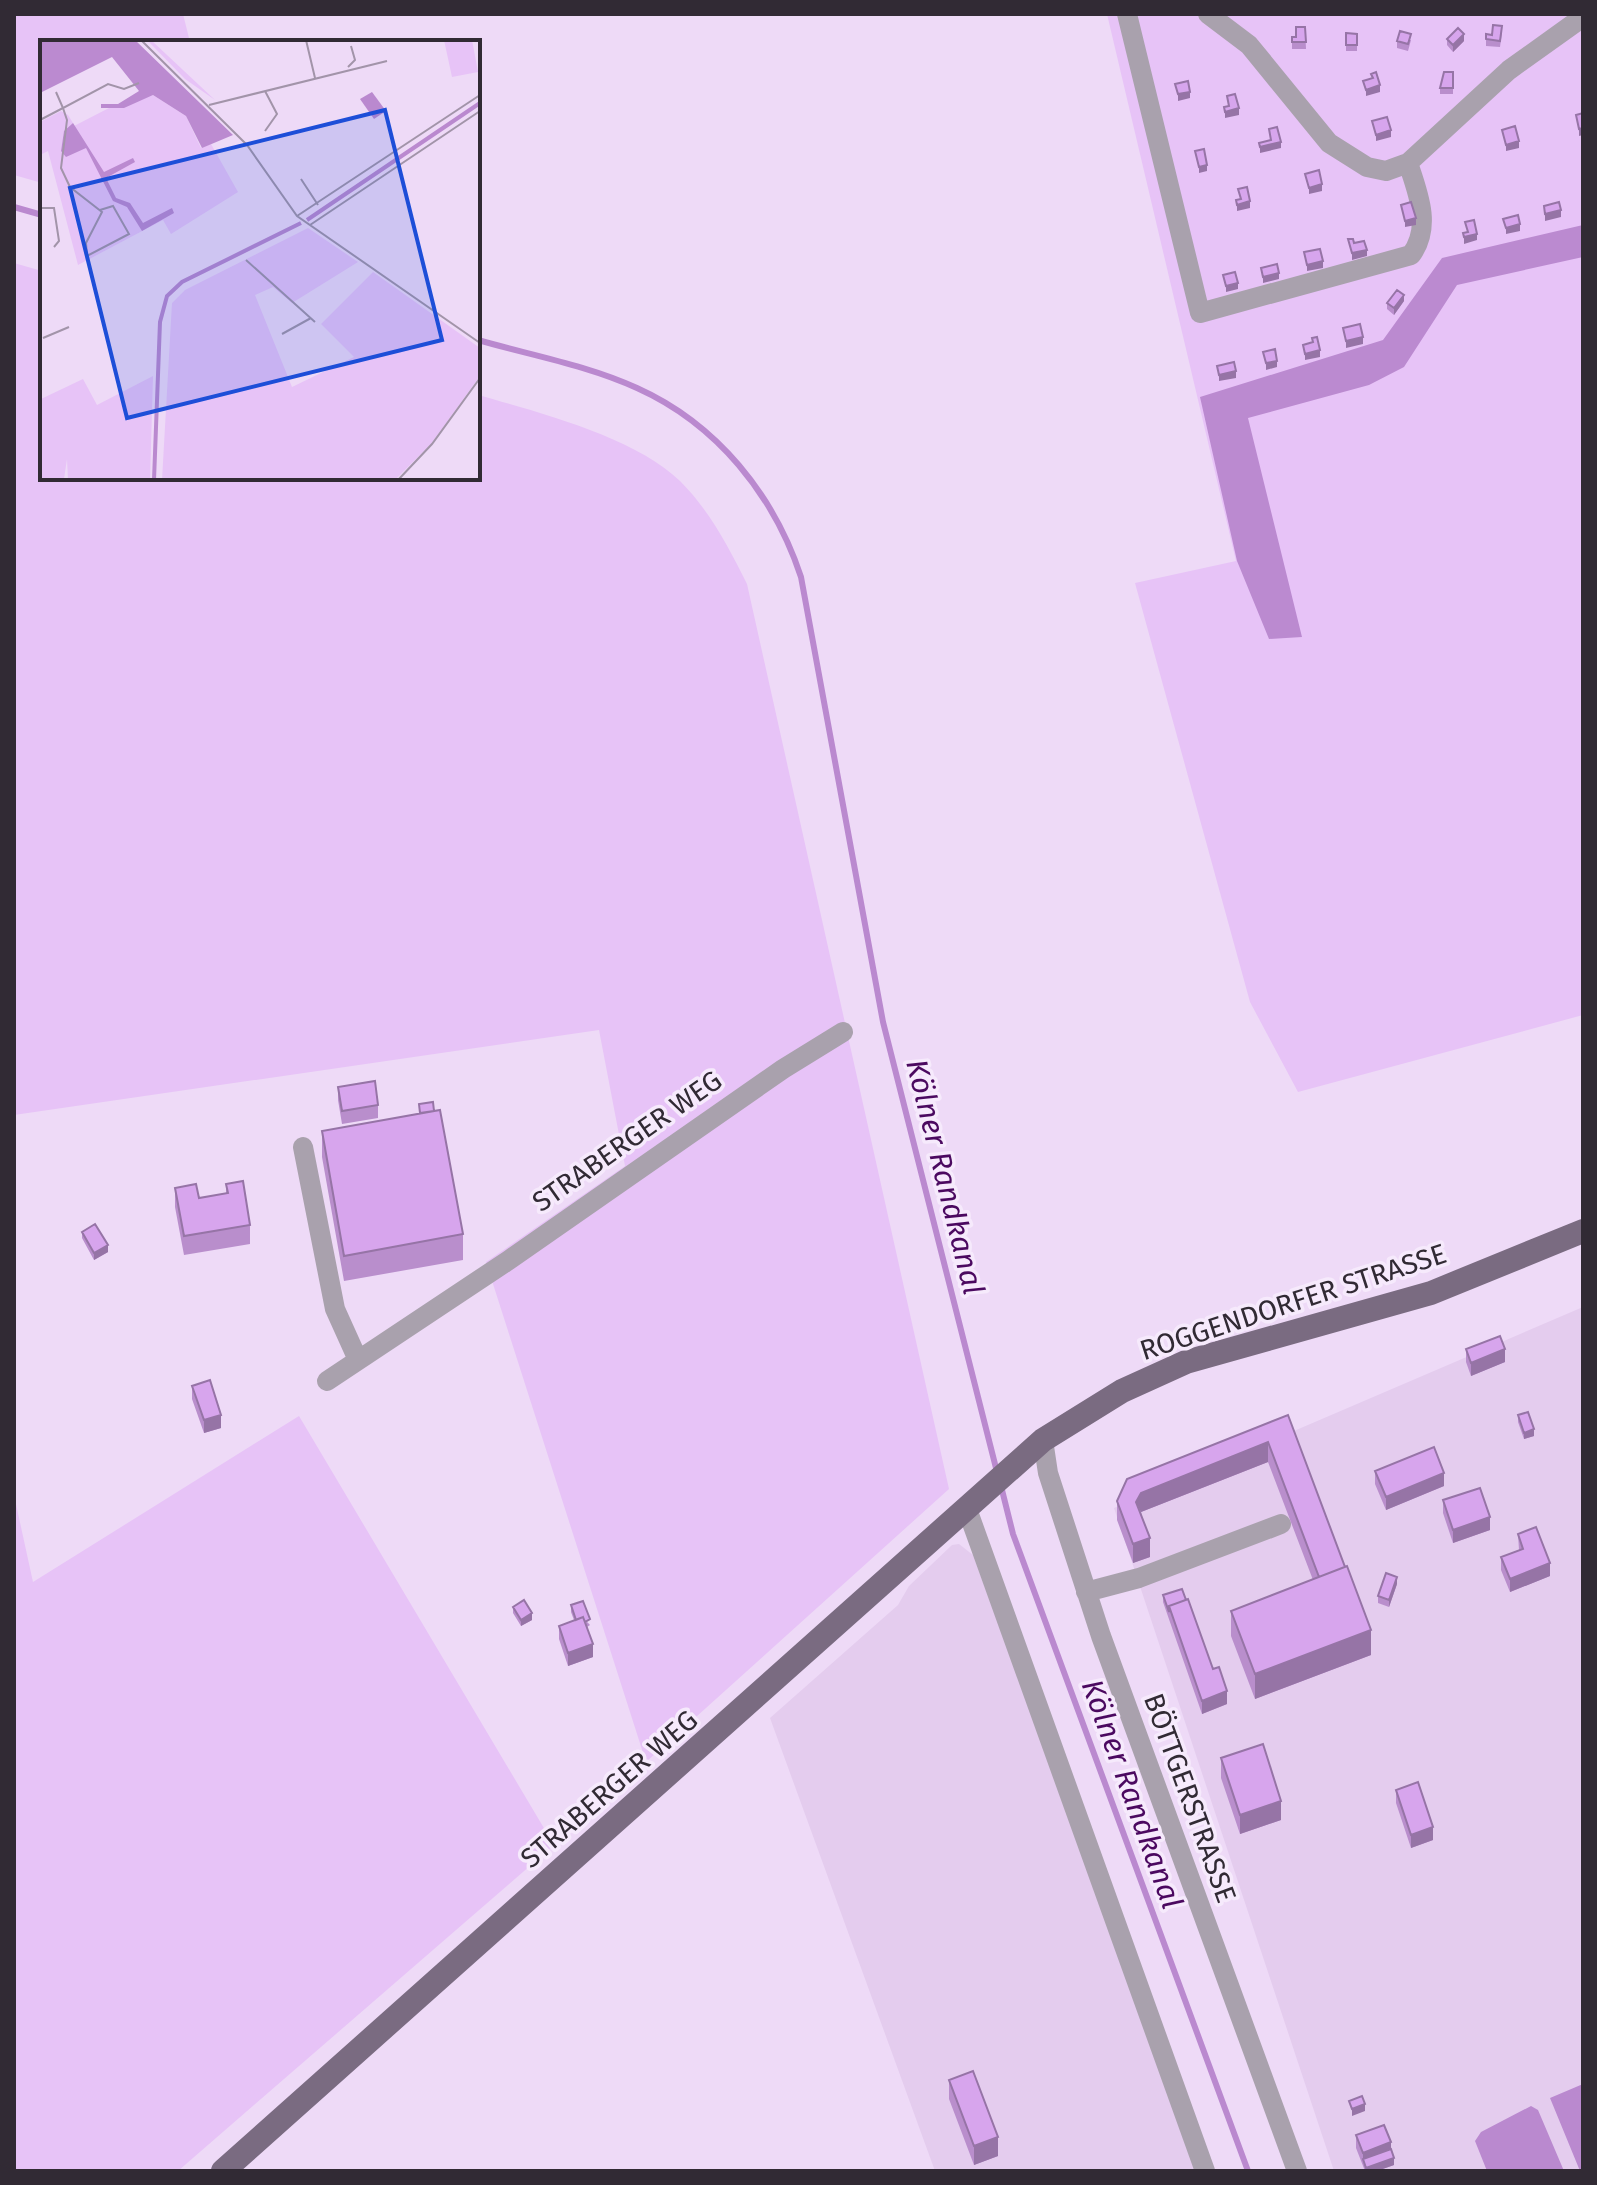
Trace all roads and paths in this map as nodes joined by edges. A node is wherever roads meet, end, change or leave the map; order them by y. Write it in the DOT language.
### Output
graph roads {
  1 [pos="1127,14"];
  2 [pos="1208,14"];
  3 [pos="1583,17"];
  4 [pos="1408,163"];
  5 [pos="843,1032"];
  6 [pos="303,1147"];
  7 [pos="1583,1231"];
  8 [pos="358,1360"];
  9 [pos="327,1381"];
  10 [pos="1038,1445"];
  11 [pos="971,1505"];
  12 [pos="1281,1524"];
  13 [pos="1086,1592"];
  14 [pos="223,2171"];
  15 [pos="1205,2171"];
  16 [pos="1297,2171"];
  1 -- 4 [label="lane"];
  2 -- 4 [label="lane"];
  3 -- 4 [label="lane"];
  5 -- 8 [label="lane, STRABERGER WEG"];
  6 -- 8 [label="lane"];
  7 -- 10 [label="main road, ROGGENDORFER STRASSE"];
  8 -- 9 [label="lane, STRABERGER WEG"];
  10 -- 11 [label="main road, STRABERGER WEG"];
  10 -- 13 [label="lane, BÖTTGERSTRASSE"];
  11 -- 14 [label="main road, STRABERGER WEG"];
  11 -- 15 [label="lane"];
  12 -- 13 [label="lane"];
  13 -- 16 [label="lane, BÖTTGERSTRASSE"];
}
